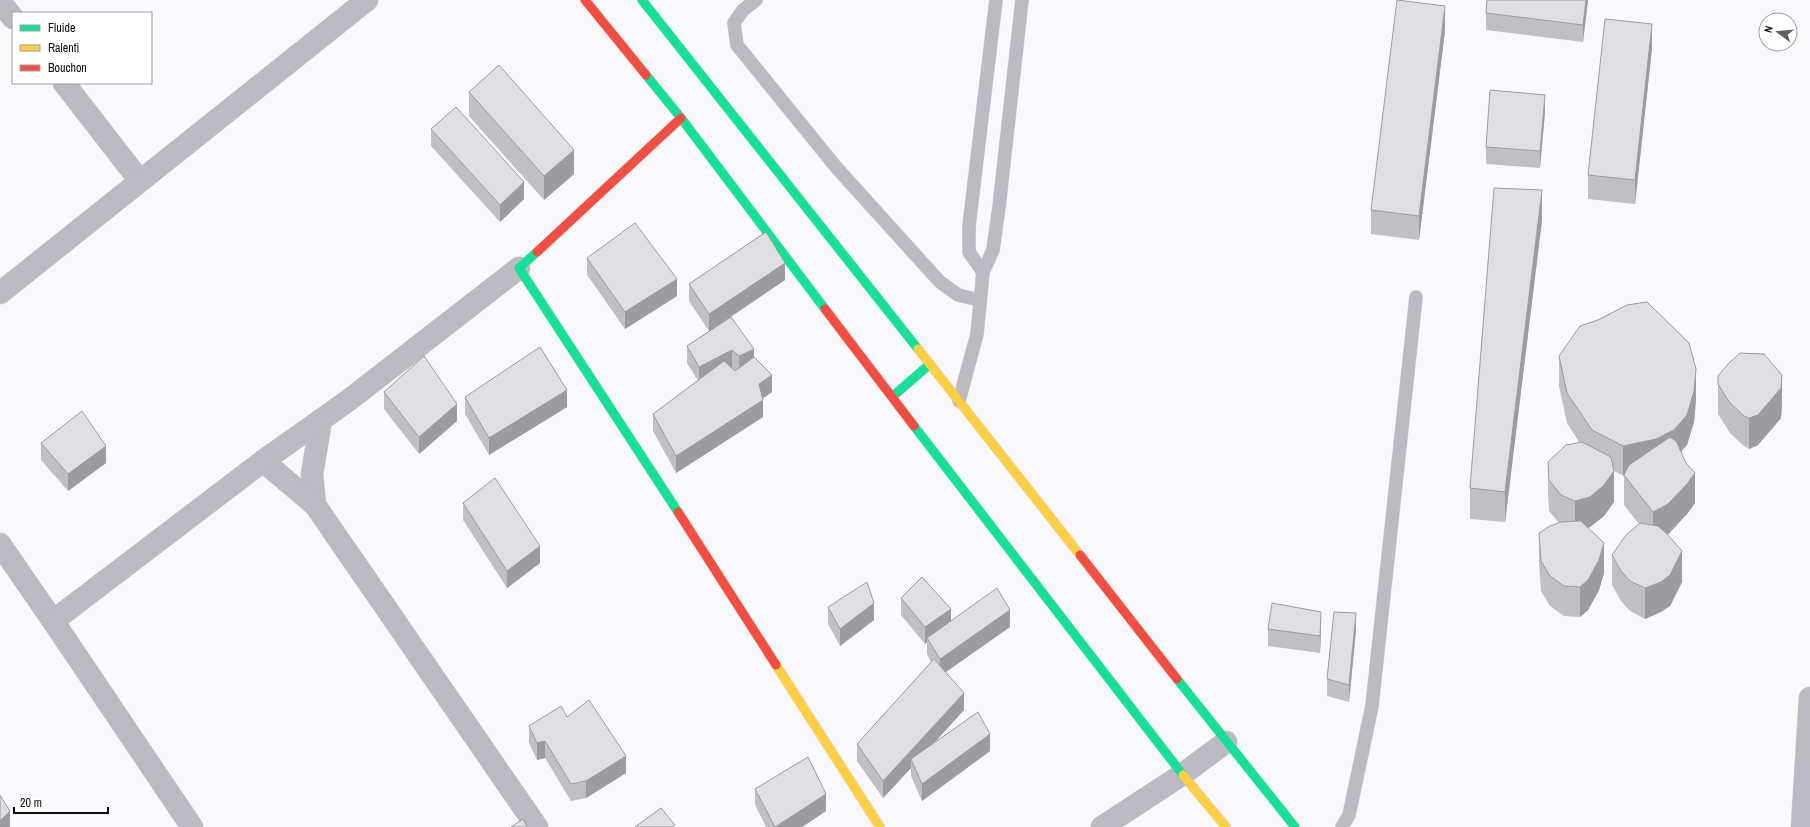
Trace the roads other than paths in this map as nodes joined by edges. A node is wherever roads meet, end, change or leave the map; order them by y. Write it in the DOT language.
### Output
graph roads {
  1 [pos="367,0"];
  2 [pos="585,0"];
  3 [pos="642,0"];
  4 [pos="756,0"];
  5 [pos="996,0"];
  6 [pos="1022,0"];
  7 [pos="0,1"];
  8 [pos="12,17"];
  9 [pos="65,84"];
  10 [pos="681,118"];
  11 [pos="140,181"];
  12 [pos="519,268"];
  13 [pos="983,272"];
  14 [pos="0,293"];
  15 [pos="1416,297"];
  16 [pos="980,300"];
  17 [pos="930,364"];
  18 [pos="892,397"];
  19 [pos="959,401"];
  20 [pos="321,420"];
  21 [pos="263,461"];
  22 [pos="315,505"];
  23 [pos="0,544"];
  24 [pos="53,621"];
  25 [pos="1810,698"];
  26 [pos="1226,742"];
  27 [pos="1183,774"];
  28 [pos="192,827"];
  29 [pos="537,827"];
  30 [pos="880,827"];
  31 [pos="1102,827"];
  32 [pos="1226,827"];
  33 [pos="1295,827"];
  34 [pos="1342,827"];
  35 [pos="1802,827"];
  1 -- 11 [label="street"];
  2 -- 10 [label="street"];
  3 -- 17 [label="street"];
  4 -- 16 [label="lane"];
  5 -- 13 [label="lane"];
  6 -- 13 [label="lane"];
  7 -- 8 [label="street"];
  9 -- 11 [label="street"];
  10 -- 12 [label="street"];
  10 -- 18 [label="street"];
  11 -- 14 [label="street"];
  12 -- 20 [label="street"];
  12 -- 30 [label="street"];
  13 -- 16 [label="lane"];
  15 -- 34 [label="lane"];
  16 -- 19 [label="lane"];
  17 -- 18 [label="street"];
  17 -- 19 [label="street"];
  18 -- 27 [label="street"];
  19 -- 26 [label="street"];
  20 -- 21 [label="street"];
  20 -- 22 [label="street"];
  21 -- 22 [label="street"];
  21 -- 24 [label="street"];
  22 -- 29 [label="street"];
  23 -- 24 [label="street"];
  24 -- 28 [label="street"];
  25 -- 35 [label="street"];
  26 -- 27 [label="street"];
  26 -- 33 [label="street"];
  27 -- 31 [label="street"];
  27 -- 32 [label="street"];
}
